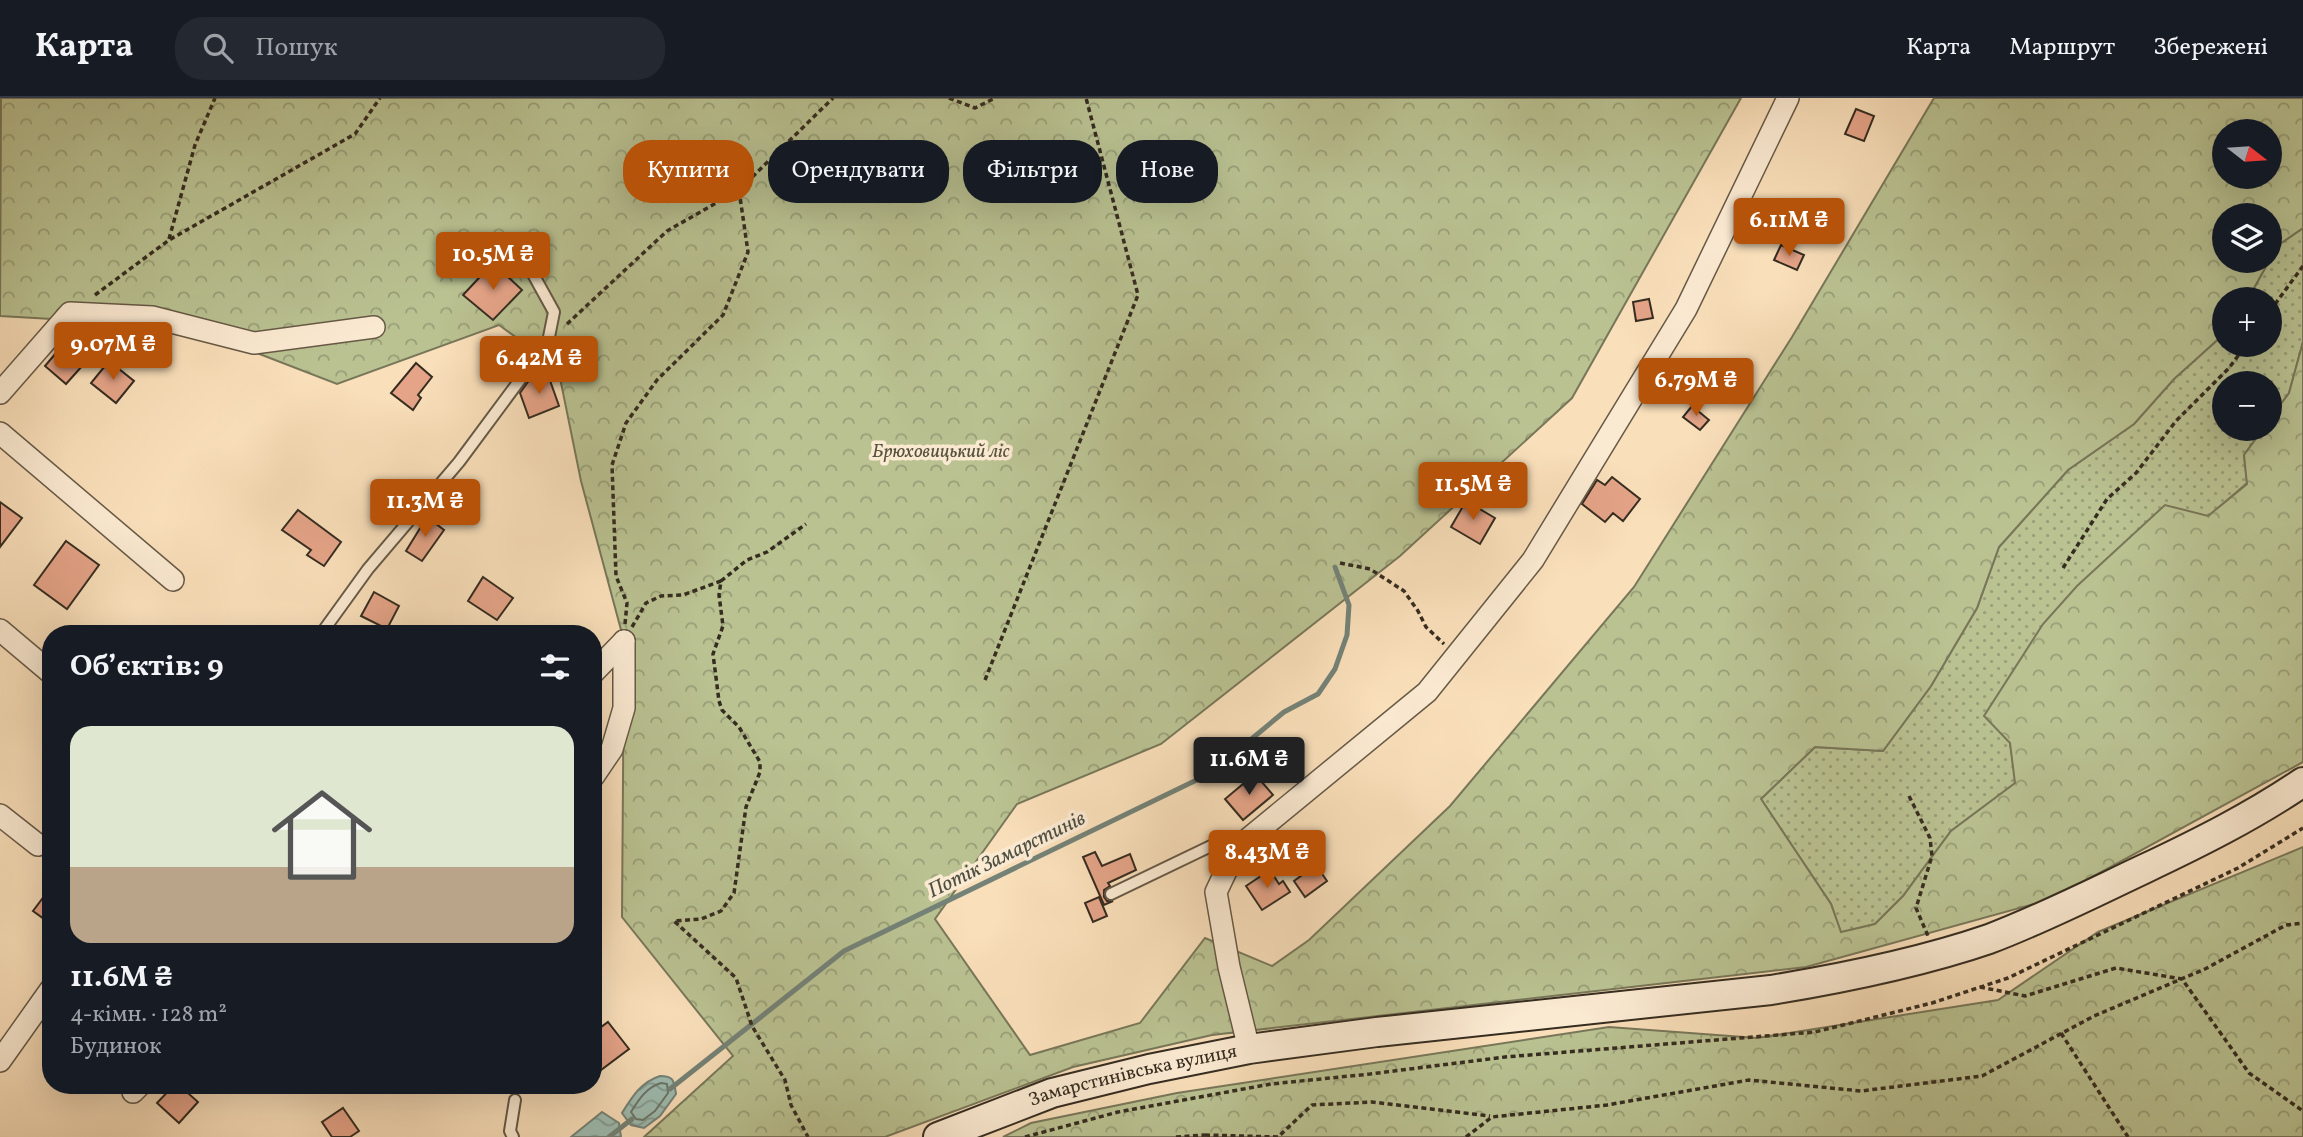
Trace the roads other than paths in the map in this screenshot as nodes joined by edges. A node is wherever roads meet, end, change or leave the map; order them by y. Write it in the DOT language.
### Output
graph roads {
  1 [pos="1788,98"];
  2 [pos="533,274"];
  3 [pos="374,327"];
  4 [pos="0,393"];
  5 [pos="0,433"];
  6 [pos="173,580"];
  7 [pos="328,625"];
  8 [pos="0,630"];
  9 [pos="602,664"];
  10 [pos="42,665"];
  11 [pos="602,764"];
  12 [pos="2303,782"];
  13 [pos="0,815"];
  14 [pos="38,845"];
  15 [pos="1237,848"];
  16 [pos="1111,894"];
  17 [pos="42,1002"];
  18 [pos="1250,1049"];
  19 [pos="0,1061"];
  20 [pos="515,1100"];
  21 [pos="513,1137"];
  22 [pos="938,1137"];
  1 -- 15 [label="street"];
  2 -- 7 [label="lane"];
  3 -- 4 [label="street"];
  5 -- 6 [label="street"];
  8 -- 10 [label="street"];
  9 -- 11 [label="street"];
  12 -- 18 [label="main road, Замарстинівська вулиця"];
  13 -- 14 [label="street"];
  15 -- 16 [label="lane"];
  15 -- 18 [label="street"];
  17 -- 19 [label="street"];
  18 -- 22 [label="main road, Замарстинівська вулиця"];
  20 -- 21 [label="lane"];
}
